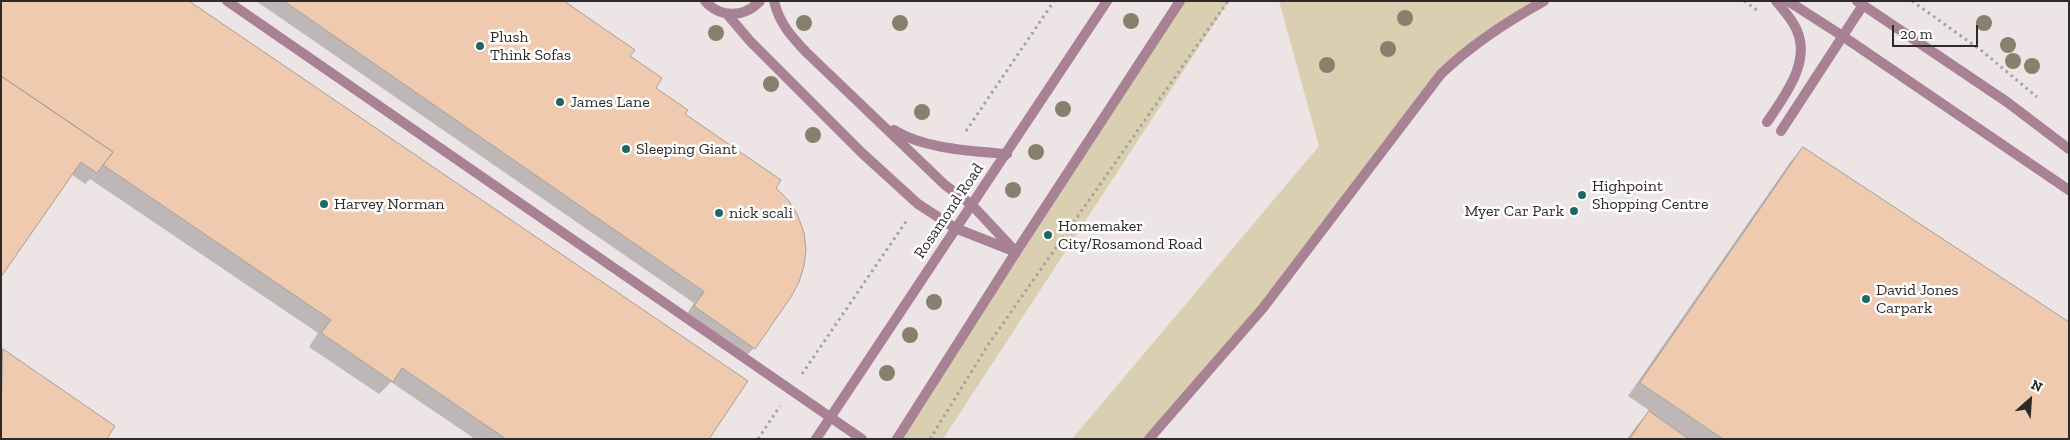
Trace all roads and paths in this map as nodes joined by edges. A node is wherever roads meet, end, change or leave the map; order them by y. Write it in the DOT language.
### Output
graph roads {
  1 [pos="227,1"];
  2 [pos="705,1"];
  3 [pos="760,1"];
  4 [pos="774,1"];
  5 [pos="1107,1"];
  6 [pos="1180,1"];
  7 [pos="1228,1"];
  8 [pos="1538,1"];
  9 [pos="1544,1"];
  10 [pos="1744,1"];
  11 [pos="1776,1"];
  12 [pos="1788,1"];
  13 [pos="1912,1"];
  14 [pos="1860,3"];
  15 [pos="1525,12"];
  16 [pos="1760,12"];
  17 [pos="727,14"];
  18 [pos="1844,37"];
  19 [pos="2043,101"];
  20 [pos="872,115"];
  21 [pos="1767,122"];
  22 [pos="1781,131"];
  23 [pos="2069,148"];
  24 [pos="1007,154"];
  25 [pos="2069,190"];
  26 [pos="972,204"];
  27 [pos="955,228"];
  28 [pos="1016,252"];
  29 [pos="830,418"];
  30 [pos="816,439"];
  31 [pos="862,439"];
  32 [pos="897,439"];
  33 [pos="930,439"];
  34 [pos="1149,439"];
  1 -- 29 [label="street"];
  2 -- 17 [label="street"];
  3 -- 17 [label="street"];
  4 -- 20 [label="street"];
  5 -- 24 [label="street, Rosamond Road"];
  6 -- 28 [label="street"];
  7 -- 33 [label="path"];
  8 -- 15 [label="street"];
  9 -- 15 [label="street"];
  10 -- 16 [label="path"];
  11 -- 21 [label="street"];
  12 -- 18 [label="street"];
  13 -- 19 [label="path"];
  14 -- 18 [label="street"];
  14 -- 23 [label="street"];
  15 -- 34 [label="street"];
  17 -- 27 [label="street"];
  18 -- 22 [label="street"];
  18 -- 25 [label="street"];
  20 -- 24 [label="street"];
  20 -- 26 [label="street"];
  24 -- 26 [label="street, Rosamond Road"];
  26 -- 27 [label="street, Rosamond Road"];
  26 -- 28 [label="street"];
  27 -- 28 [label="street"];
  27 -- 29 [label="street, Rosamond Road"];
  28 -- 32 [label="street"];
  29 -- 30 [label="street, Rosamond Road"];
  29 -- 31 [label="street"];
}
